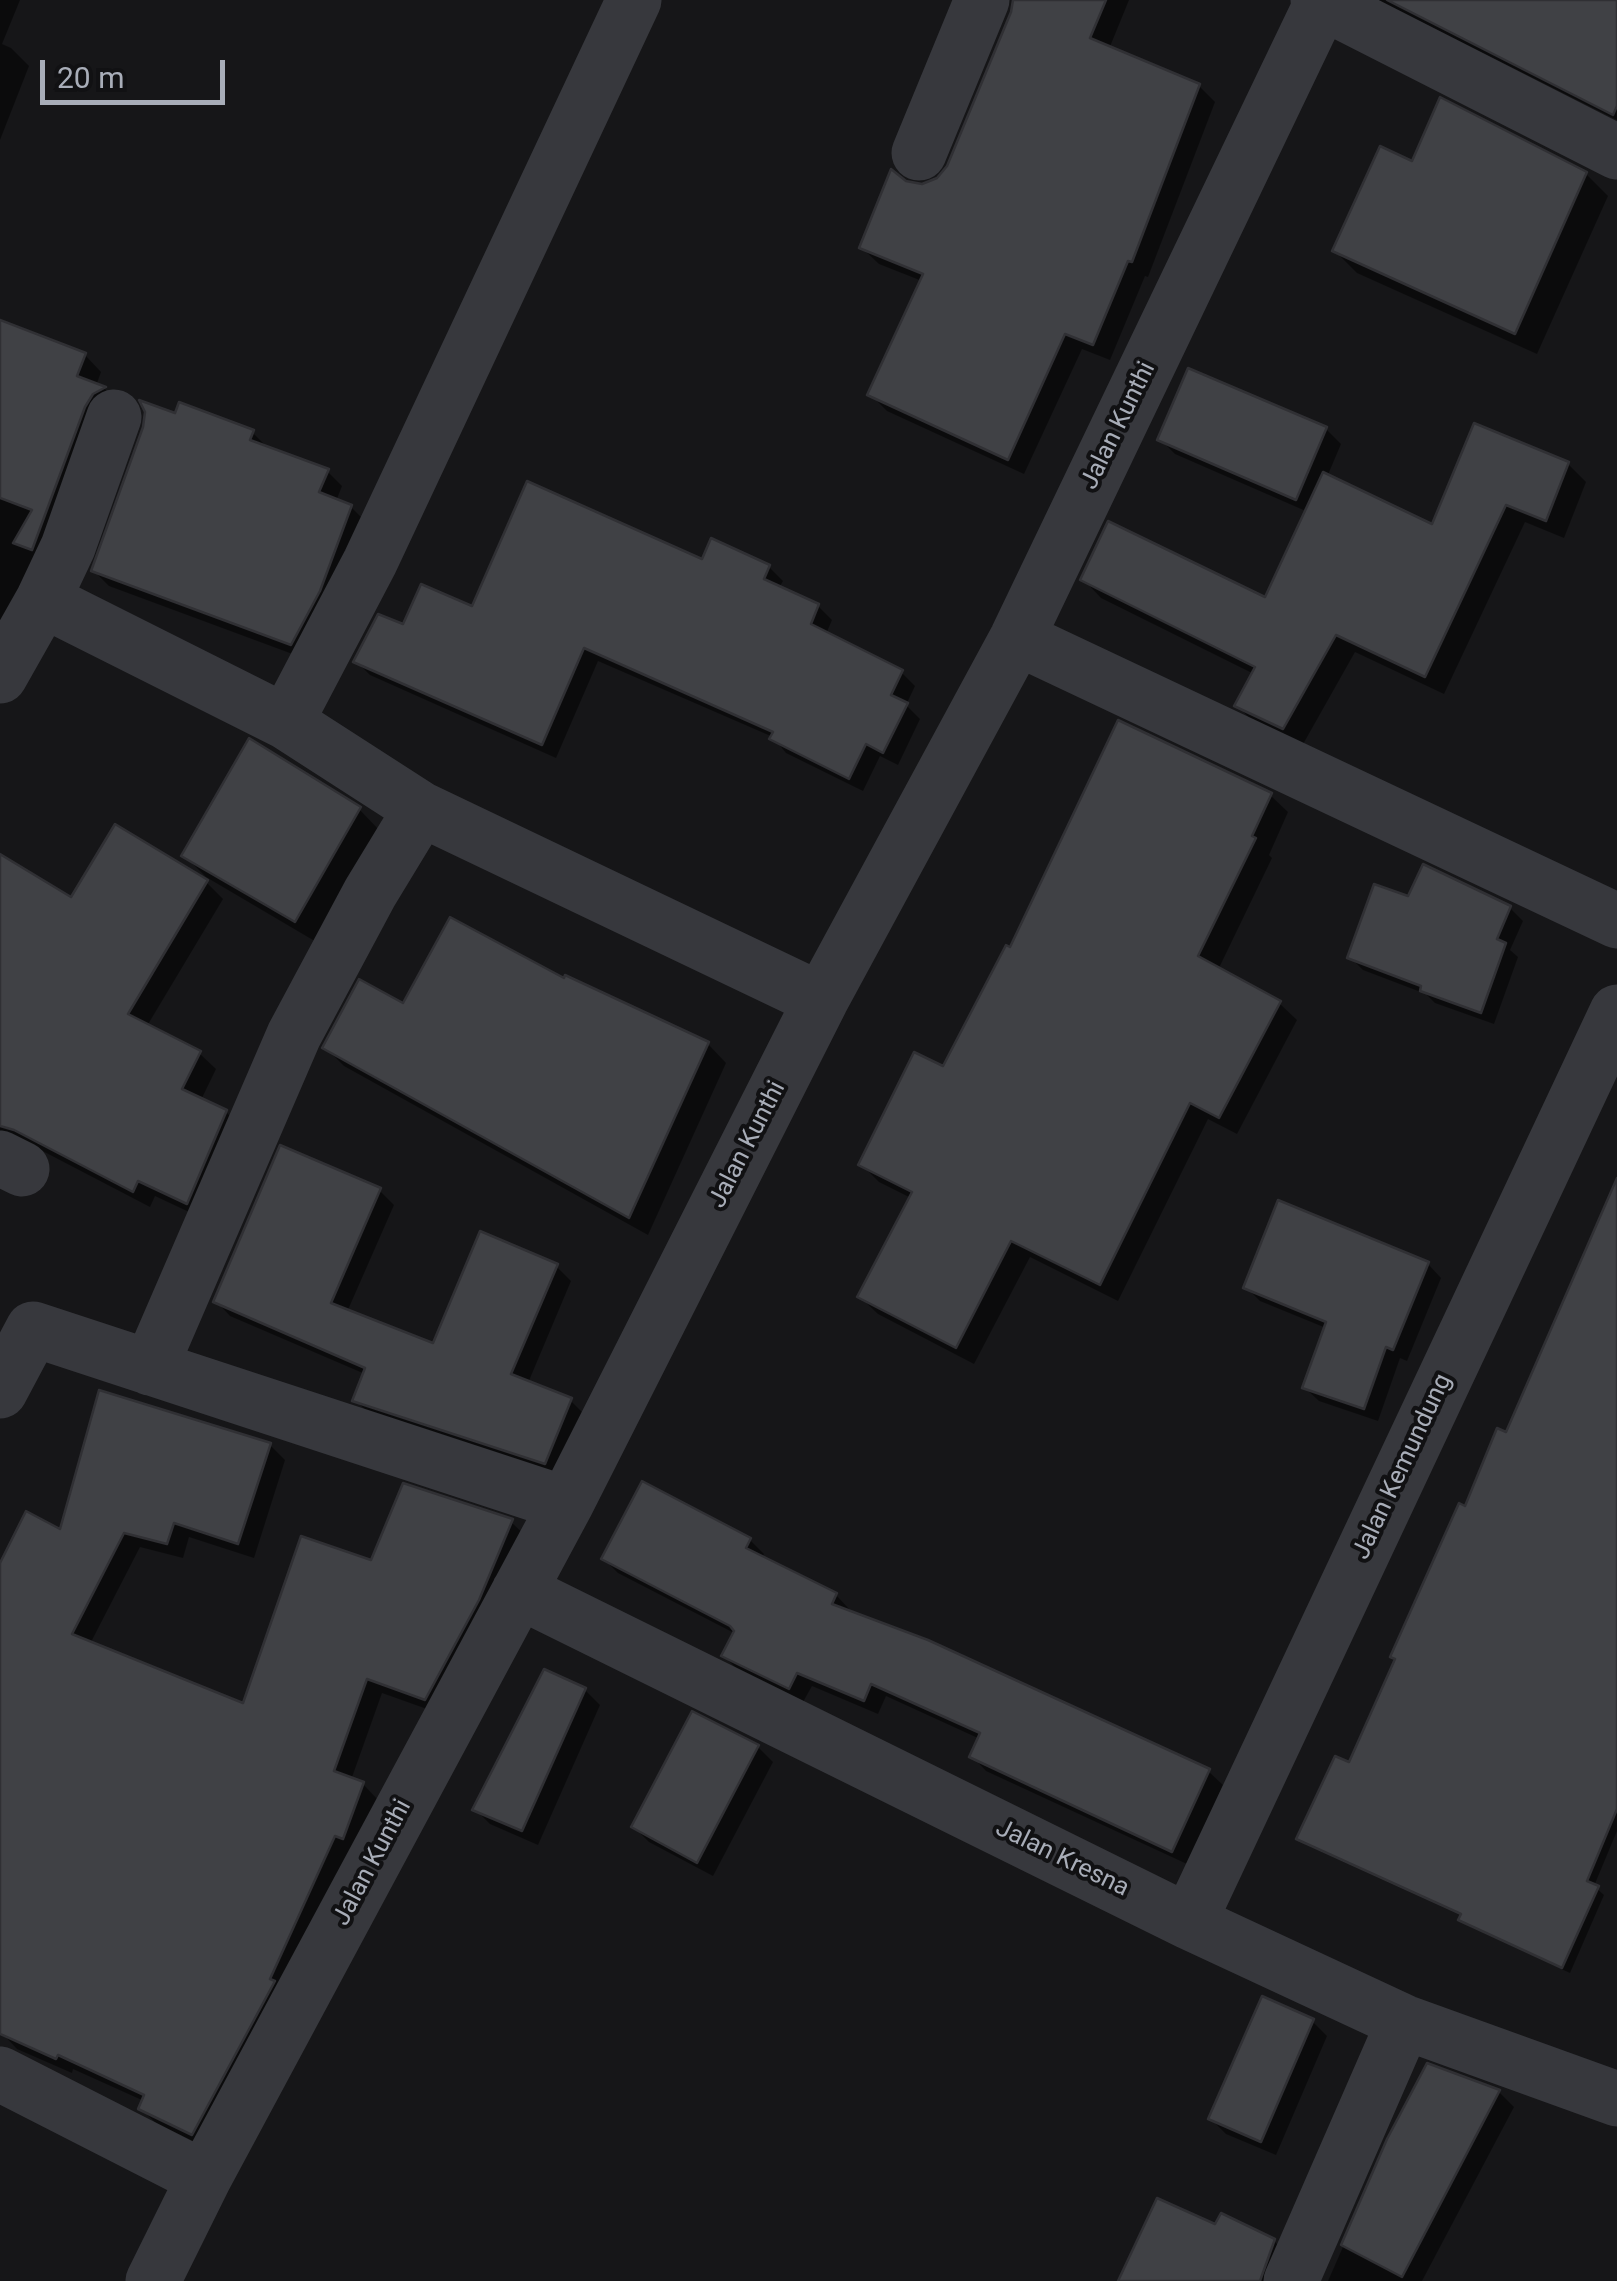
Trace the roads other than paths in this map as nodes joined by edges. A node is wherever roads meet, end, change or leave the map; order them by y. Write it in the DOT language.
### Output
graph roads {
  1 [pos="634,0"];
  2 [pos="982,0"];
  3 [pos="1321,1"];
  4 [pos="1617,152"];
  5 [pos="919,153"];
  6 [pos="114,416"];
  7 [pos="44,600"];
  8 [pos="1017,638"];
  9 [pos="0,676"];
  10 [pos="286,722"];
  11 [pos="422,809"];
  12 [pos="1617,921"];
  13 [pos="822,1000"];
  14 [pos="1617,1012"];
  15 [pos="150,1368"];
  16 [pos="0,1390"];
  17 [pos="566,1504"];
  18 [pos="519,1591"];
  19 [pos="1189,1922"];
  20 [pos="1404,2022"];
  21 [pos="0,2074"];
  22 [pos="1617,2100"];
  23 [pos="204,2178"];
  24 [pos="154,2281"];
  25 [pos="1291,2281"];
  1 -- 10 [label="street"];
  2 -- 5 [label="street"];
  3 -- 4 [label="street"];
  3 -- 8 [label="street, Jalan Kunthi"];
  6 -- 7 [label="street"];
  7 -- 9 [label="street"];
  7 -- 10 [label="street"];
  8 -- 12 [label="street"];
  8 -- 13 [label="street, Jalan Kunthi"];
  10 -- 11 [label="street"];
  11 -- 13 [label="street"];
  11 -- 15 [label="street"];
  13 -- 17 [label="street, Jalan Kunthi"];
  14 -- 19 [label="street, Jalan Kemundung"];
  15 -- 16 [label="street"];
  15 -- 17 [label="street"];
  17 -- 18 [label="street, Jalan Kunthi"];
  18 -- 19 [label="street, Jalan Kresna"];
  18 -- 23 [label="street, Jalan Kunthi"];
  19 -- 20 [label="street, Jalan Kresna"];
  20 -- 22 [label="street, Jalan Kresna"];
  20 -- 25 [label="street"];
  21 -- 23 [label="street"];
  23 -- 24 [label="street, Jalan Kunthi"];
}
